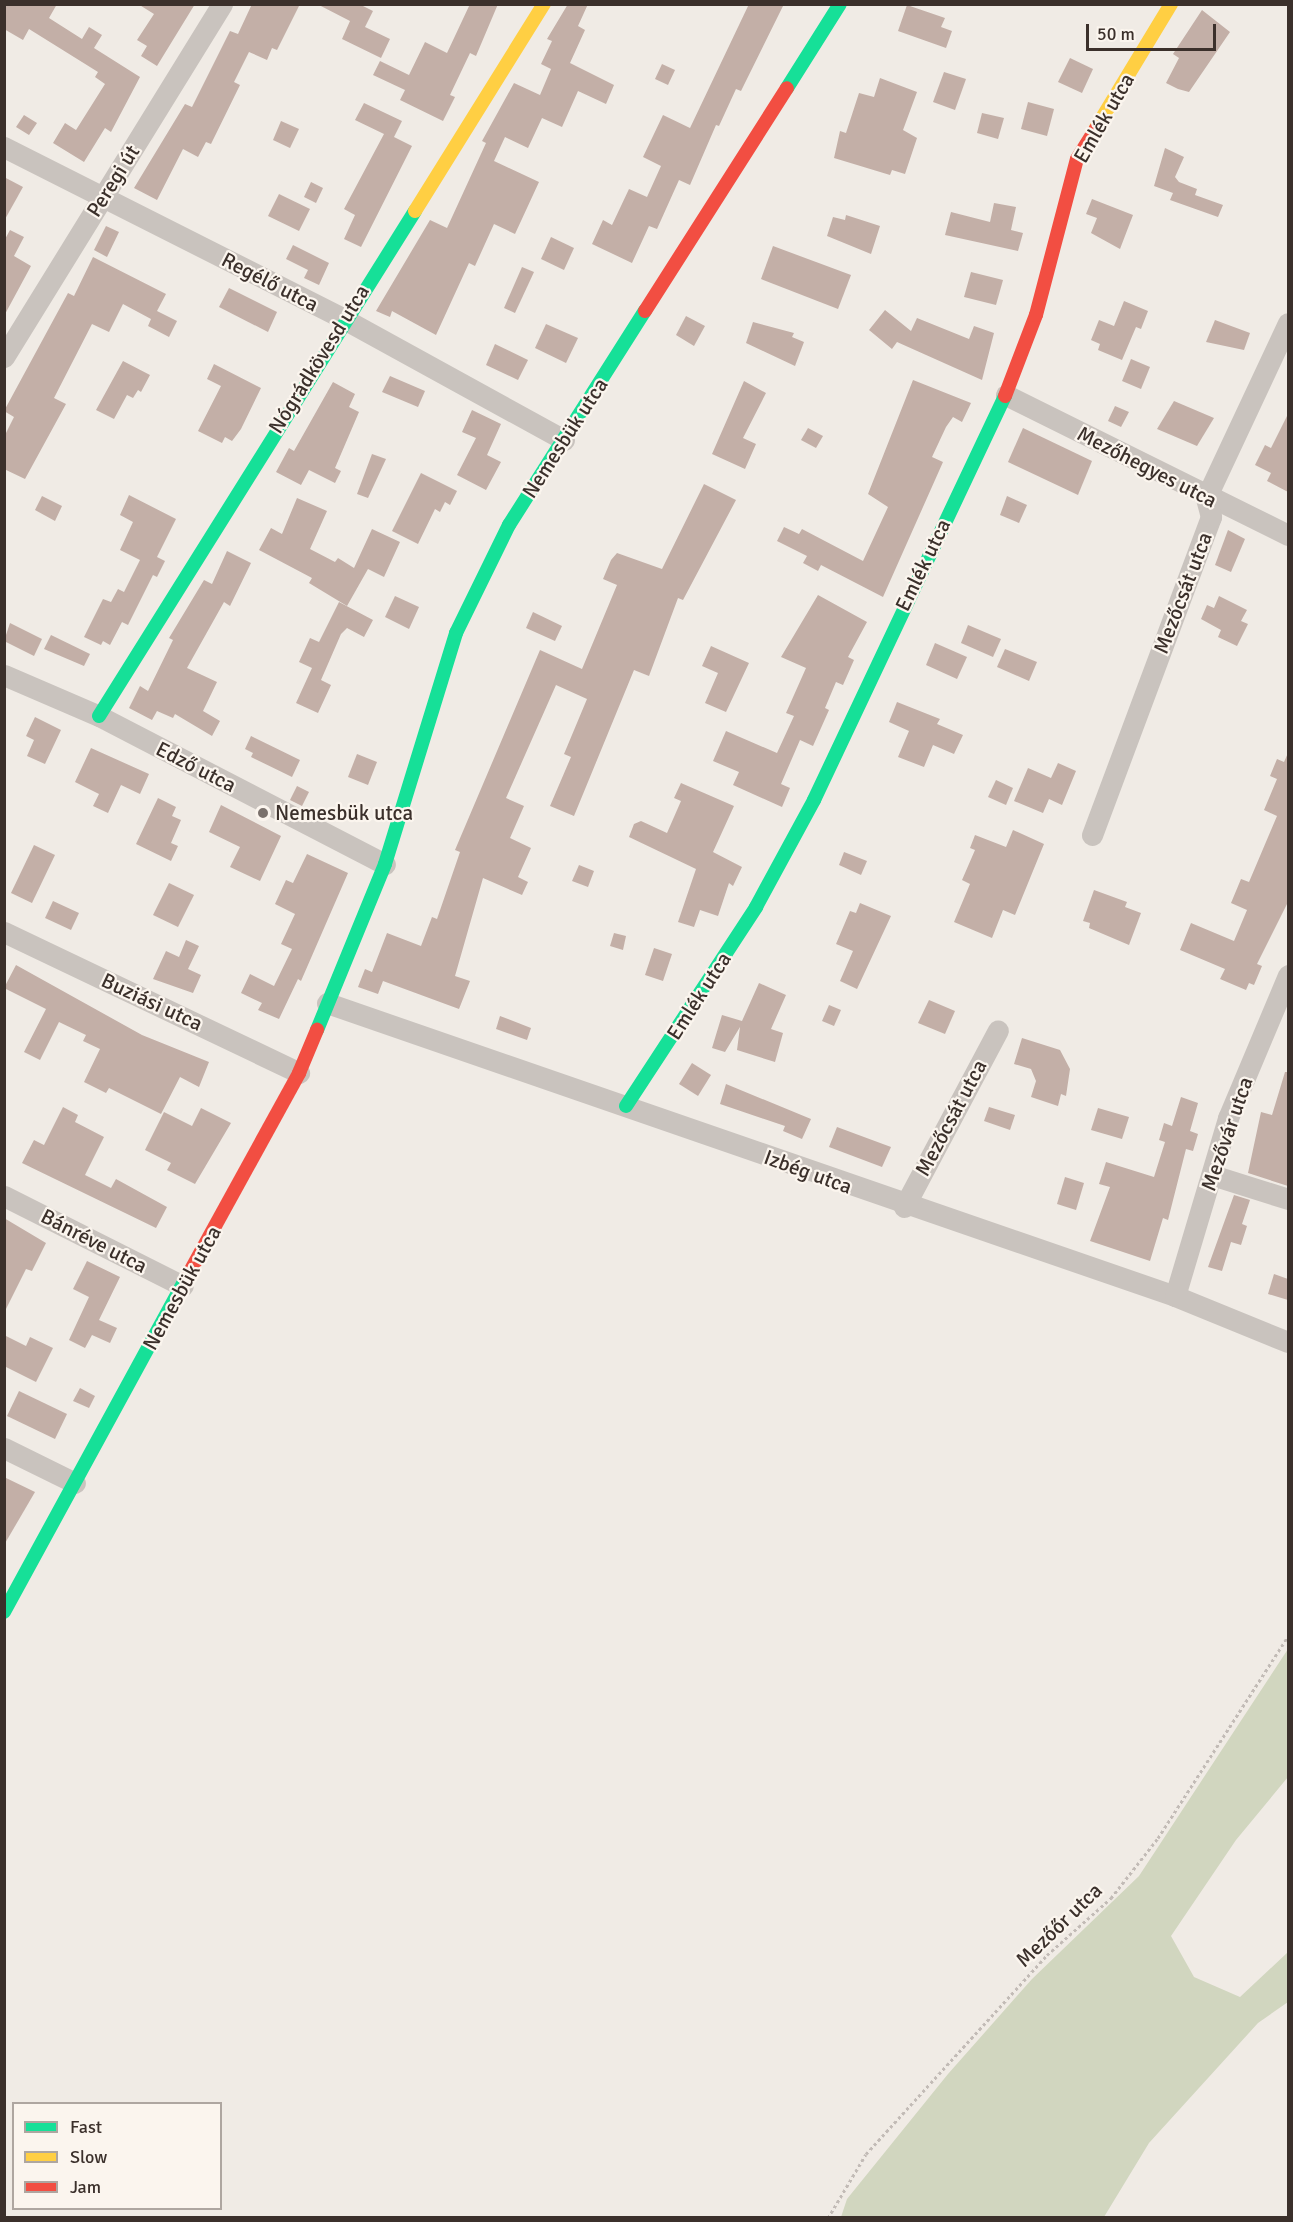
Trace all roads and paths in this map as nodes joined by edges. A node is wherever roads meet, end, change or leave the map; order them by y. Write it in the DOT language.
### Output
graph roads {
  1 [pos="222,4"];
  2 [pos="544,4"];
  3 [pos="840,4"];
  4 [pos="1171,4"];
  5 [pos="4,147"];
  6 [pos="103,197"];
  7 [pos="344,319"];
  8 [pos="1288,324"];
  9 [pos="4,357"];
  10 [pos="1006,395"];
  11 [pos="564,440"];
  12 [pos="1206,498"];
  13 [pos="1288,536"];
  14 [pos="4,675"];
  15 [pos="99,716"];
  16 [pos="1092,835"];
  17 [pos="386,864"];
  18 [pos="4,932"];
  19 [pos="1288,975"];
  20 [pos="327,1003"];
  21 [pos="998,1030"];
  22 [pos="299,1073"];
  23 [pos="626,1106"];
  24 [pos="1212,1175"];
  25 [pos="4,1196"];
  26 [pos="1288,1199"];
  27 [pos="904,1207"];
  28 [pos="183,1286"];
  29 [pos="1175,1296"];
  30 [pos="1288,1342"];
  31 [pos="4,1448"];
  32 [pos="75,1483"];
  33 [pos="4,1612"];
  34 [pos="1288,1636"];
  35 [pos="828,2217"];
  1 -- 6 [label="street, Peregi út"];
  2 -- 7 [label="street, Nógrádkövesd utca"];
  3 -- 11 [label="street, Nemesbük utca"];
  4 -- 10 [label="street, Emlék utca"];
  5 -- 6 [label="street, Regélő utca"];
  6 -- 7 [label="street, Regélő utca"];
  6 -- 9 [label="street, Peregi út"];
  7 -- 11 [label="street, Regélő utca"];
  7 -- 15 [label="street, Nógrádkövesd utca"];
  8 -- 12 [label="street, Mezőcsát utca"];
  10 -- 12 [label="street, Mezőhegyes utca"];
  10 -- 23 [label="street, Emlék utca"];
  11 -- 17 [label="street, Nemesbük utca"];
  12 -- 13 [label="street, Mezőhegyes utca"];
  12 -- 16 [label="street, Mezőcsát utca"];
  14 -- 15 [label="street, Edző utca"];
  15 -- 17 [label="street, Edző utca"];
  17 -- 20 [label="street, Nemesbük utca"];
  18 -- 22 [label="street, Buziási utca"];
  19 -- 24 [label="street, Mezővár utca"];
  20 -- 22 [label="street, Nemesbük utca"];
  20 -- 23 [label="street, Izbég utca"];
  21 -- 27 [label="street, Mezőcsát utca"];
  22 -- 28 [label="street, Nemesbük utca"];
  23 -- 27 [label="street, Izbég utca"];
  24 -- 26 [label="street"];
  24 -- 29 [label="street, Mezővár utca"];
  25 -- 28 [label="street, Bánréve utca"];
  27 -- 29 [label="street, Izbég utca"];
  28 -- 32 [label="street, Nemesbük utca"];
  29 -- 30 [label="street, Izbég utca"];
  31 -- 32 [label="street"];
  32 -- 33 [label="street, Nemesbük utca"];
  34 -- 35 [label="path, Mezőőr utca"];
}
